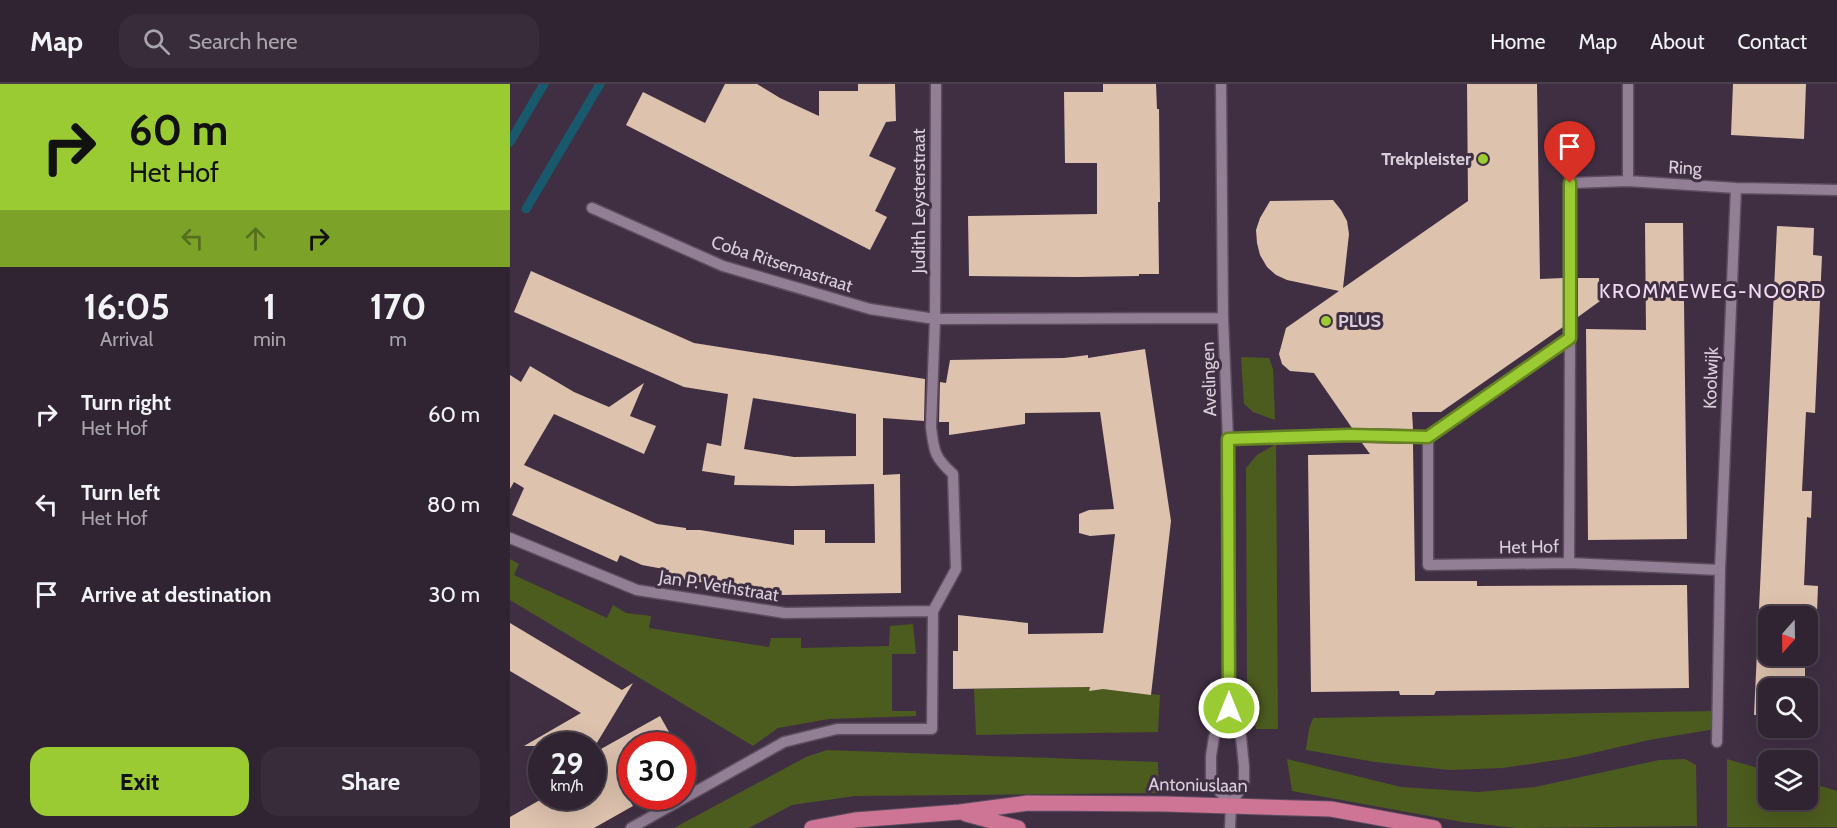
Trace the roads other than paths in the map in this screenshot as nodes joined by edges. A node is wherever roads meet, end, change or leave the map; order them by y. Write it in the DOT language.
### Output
graph roads {
  1 [pos="936,84"];
  2 [pos="1221,84"];
  3 [pos="1628,84"];
  4 [pos="1628,181"];
  5 [pos="1736,188"];
  6 [pos="1837,190"];
  7 [pos="592,208"];
  8 [pos="1223,318"];
  9 [pos="935,319"];
  10 [pos="1570,338"];
  11 [pos="1428,437"];
  12 [pos="1228,439"];
  13 [pos="510,538"];
  14 [pos="1569,563"];
  15 [pos="1720,570"];
  16 [pos="933,611"];
  17 [pos="1229,708"];
  18 [pos="1717,742"];
  19 [pos="1231,805"];
  20 [pos="960,812"];
  21 [pos="631,828"];
  22 [pos="813,828"];
  23 [pos="1018,828"];
  24 [pos="1230,828"];
  25 [pos="1434,828"];
  1 -- 9 [label="street, Judith Leysterstraat"];
  2 -- 8 [label="street, Avelingen"];
  3 -- 4 [label="street"];
  4 -- 5 [label="street, Ring"];
  4 -- 10 [label="street, Het Hof"];
  5 -- 6 [label="street, Ring"];
  5 -- 15 [label="street, Koolwijk"];
  7 -- 9 [label="street, Coba Ritsemastraat"];
  8 -- 9 [label="street, Coba Ritsemastraat"];
  8 -- 12 [label="street, Avelingen"];
  9 -- 16 [label="street"];
  10 -- 11 [label="street"];
  10 -- 14 [label="street, Het Hof"];
  11 -- 12 [label="street"];
  11 -- 14 [label="street, Het Hof"];
  12 -- 17 [label="street, Avelingen"];
  13 -- 16 [label="street, Jan P. Vethstraat"];
  14 -- 15 [label="street"];
  15 -- 18 [label="street, Koolwijk"];
  16 -- 21 [label="street"];
  17 -- 19 [label="street, Avelingen"];
  17 -- 19 [label="street, Avelingen"];
  19 -- 20 [label="main road, Antoniuslaan"];
  19 -- 24 [label="street"];
  19 -- 25 [label="main road, Antoniuslaan"];
  20 -- 22 [label="main road, Antoniuslaan"];
  20 -- 23 [label="main road, Antoniuslaan"];
}
